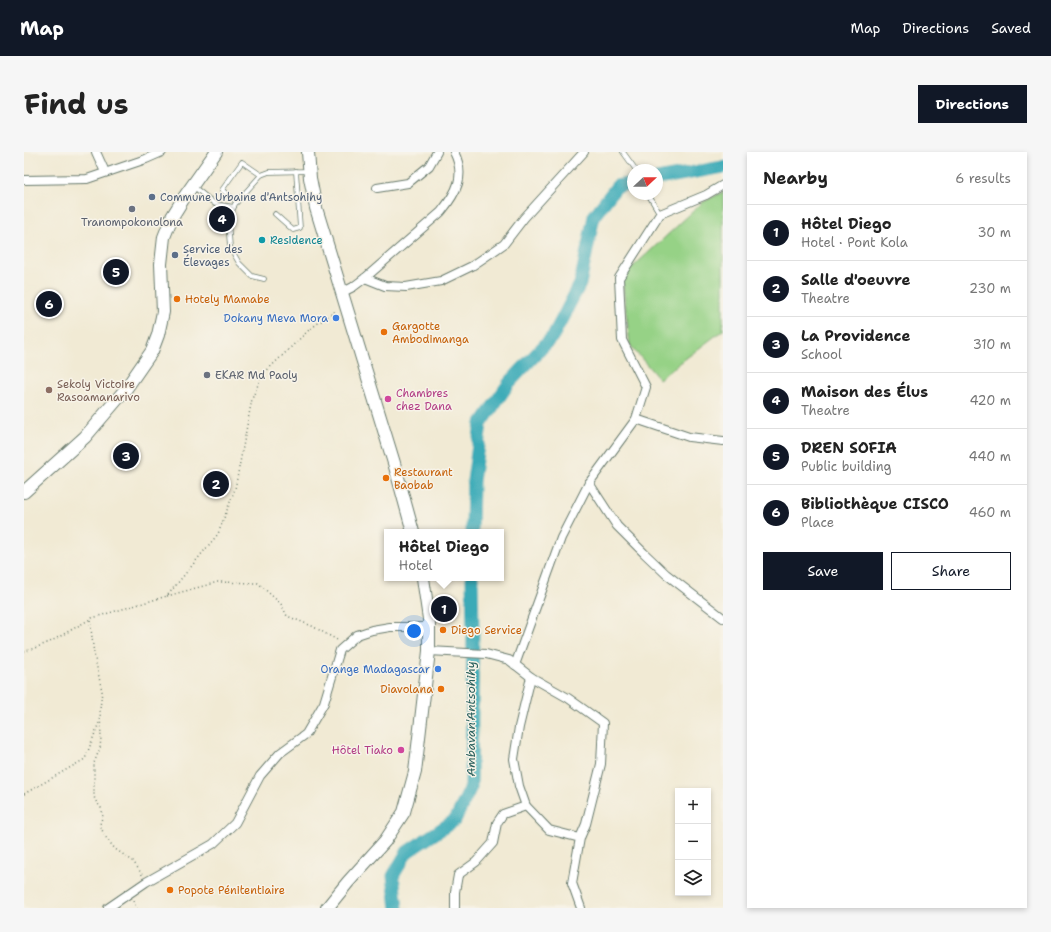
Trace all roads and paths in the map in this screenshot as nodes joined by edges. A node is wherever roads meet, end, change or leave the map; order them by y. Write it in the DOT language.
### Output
graph roads {
  1 [pos="96,152"];
  2 [pos="162,152"];
  3 [pos="216,152"];
  4 [pos="308,152"];
  5 [pos="436,152"];
  6 [pos="454,152"];
  7 [pos="584,152"];
  8 [pos="623,152"];
  9 [pos="145,156"];
  10 [pos="632,164"];
  11 [pos="296,171"];
  12 [pos="309,171"];
  13 [pos="105,172"];
  14 [pos="261,175"];
  15 [pos="24,180"];
  16 [pos="192,185"];
  17 [pos="723,186"];
  18 [pos="377,188"];
  19 [pos="651,200"];
  20 [pos="237,202"];
  21 [pos="234,207"];
  22 [pos="275,214"];
  23 [pos="660,214"];
  24 [pos="365,278"];
  25 [pos="264,279"];
  26 [pos="341,293"];
  27 [pos="346,305"];
  28 [pos="636,419"];
  29 [pos="723,441"];
  30 [pos="589,483"];
  31 [pos="24,492"];
  32 [pos="412,529"];
  33 [pos="424,581"];
  34 [pos="167,596"];
  35 [pos="723,618"];
  36 [pos="90,620"];
  37 [pos="429,627"];
  38 [pos="346,645"];
  39 [pos="429,651"];
  40 [pos="24,652"];
  41 [pos="515,665"];
  42 [pos="531,677"];
  43 [pos="101,719"];
  44 [pos="24,794"];
  45 [pos="526,806"];
  46 [pos="580,838"];
  47 [pos="146,882"];
  48 [pos="108,908"];
  49 [pos="327,908"];
  50 [pos="455,908"];
  51 [pos="581,908"];
  1 -- 13 [label="street"];
  2 -- 9 [label="street"];
  3 -- 16 [label="main road"];
  4 -- 12 [label="main road"];
  5 -- 18 [label="street"];
  6 -- 24 [label="street"];
  7 -- 24 [label="street"];
  8 -- 10 [label="lane"];
  9 -- 13 [label="street"];
  11 -- 12 [label="lane"];
  11 -- 14 [label="lane"];
  11 -- 22 [label="lane"];
  12 -- 26 [label="main road"];
  13 -- 15 [label="street"];
  14 -- 20 [label="lane"];
  14 -- 20 [label="lane"];
  16 -- 21 [label="lane"];
  16 -- 31 [label="main road"];
  17 -- 23 [label="street"];
  19 -- 23 [label="lane"];
  20 -- 21 [label="lane"];
  21 -- 25 [label="lane"];
  23 -- 28 [label="street"];
  24 -- 26 [label="street"];
  26 -- 27 [label="main road"];
  27 -- 32 [label="main road"];
  27 -- 34 [label="path"];
  28 -- 29 [label="street"];
  28 -- 30 [label="street"];
  30 -- 35 [label="street"];
  30 -- 41 [label="street"];
  33 -- 37 [label="main road"];
  34 -- 36 [label="path"];
  34 -- 38 [label="path"];
  36 -- 40 [label="path"];
  36 -- 43 [label="path"];
  37 -- 38 [label="street"];
  37 -- 39 [label="main road"];
  38 -- 47 [label="street"];
  39 -- 41 [label="street"];
  39 -- 49 [label="main road"];
  41 -- 42 [label="street"];
  42 -- 45 [label="street"];
  42 -- 46 [label="street"];
  43 -- 44 [label="path"];
  43 -- 47 [label="path"];
  45 -- 46 [label="street"];
  45 -- 50 [label="street"];
  46 -- 51 [label="street"];
  47 -- 48 [label="street"];
}
